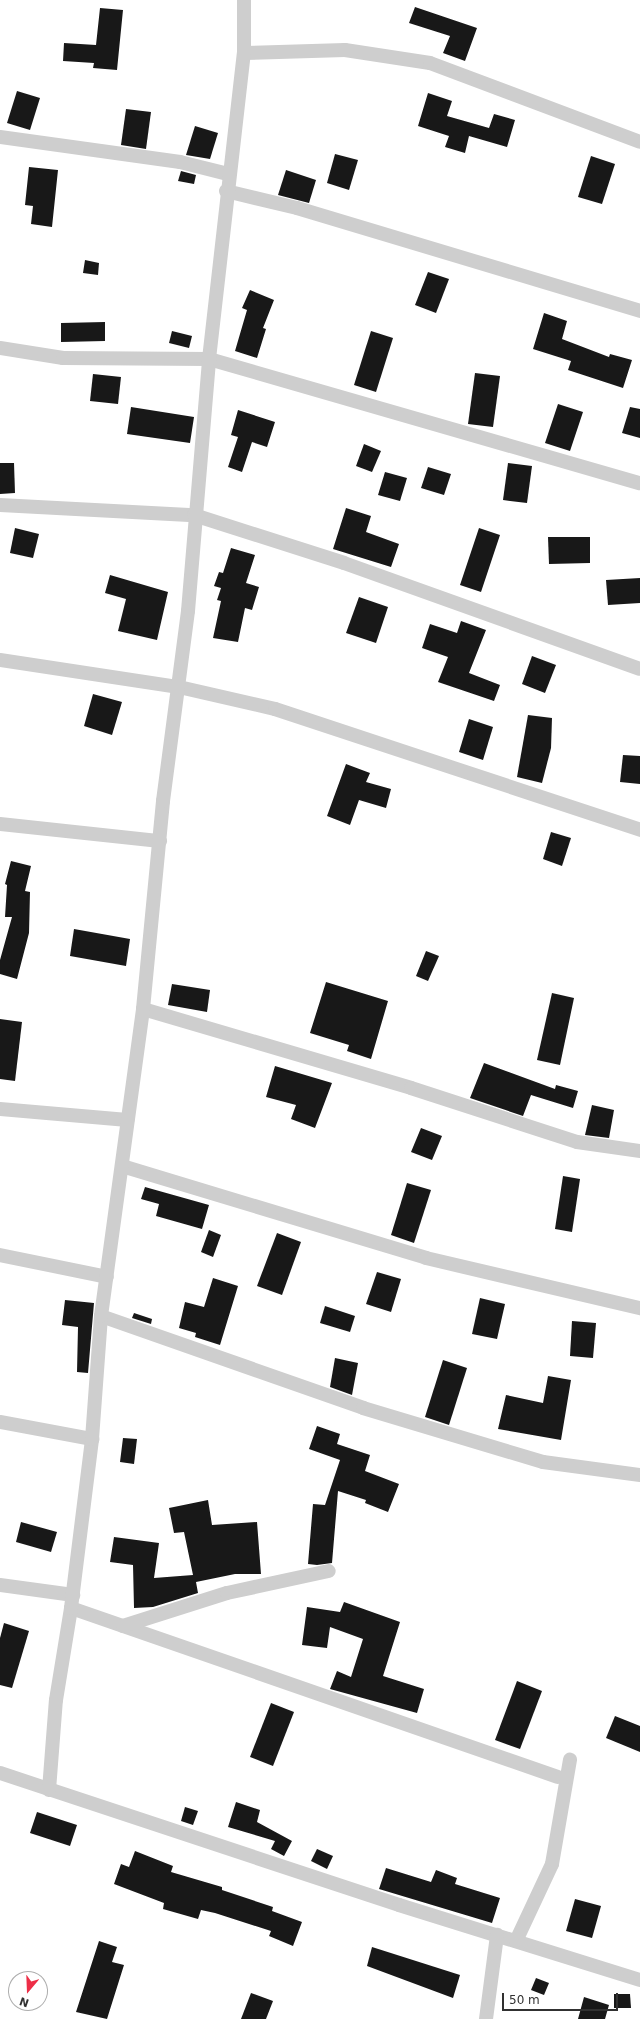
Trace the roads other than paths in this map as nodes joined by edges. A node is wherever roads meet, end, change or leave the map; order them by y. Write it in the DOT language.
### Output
graph roads {
  1 [pos="244,0"];
  2 [pos="244,53"];
  3 [pos="0,137"];
  4 [pos="640,142"];
  5 [pos="228,174"];
  6 [pos="226,191"];
  7 [pos="640,311"];
  8 [pos="0,348"];
  9 [pos="209,359"];
  10 [pos="640,482"];
  11 [pos="0,505"];
  12 [pos="194,515"];
  13 [pos="0,660"];
  14 [pos="640,669"];
  15 [pos="179,687"];
  16 [pos="0,824"];
  17 [pos="640,830"];
  18 [pos="160,840"];
  19 [pos="143,1009"];
  20 [pos="0,1109"];
  21 [pos="128,1120"];
  22 [pos="640,1151"];
  23 [pos="122,1166"];
  24 [pos="0,1255"];
  25 [pos="106,1277"];
  26 [pos="640,1308"];
  27 [pos="101,1316"];
  28 [pos="0,1422"];
  29 [pos="92,1439"];
  30 [pos="640,1475"];
  31 [pos="329,1571"];
  32 [pos="0,1584"];
  33 [pos="72,1601"];
  34 [pos="123,1626"];
  35 [pos="570,1760"];
  36 [pos="0,1773"];
  37 [pos="558,1777"];
  38 [pos="49,1790"];
  39 [pos="497,1935"];
  40 [pos="516,1941"];
  41 [pos="640,1980"];
  42 [pos="486,2019"];
  1 -- 2 [label="street"];
  2 -- 4 [label="street"];
  2 -- 5 [label="street"];
  3 -- 5 [label="street"];
  5 -- 6 [label="street"];
  6 -- 7 [label="street"];
  6 -- 9 [label="street"];
  8 -- 9 [label="street"];
  9 -- 10 [label="street"];
  9 -- 12 [label="street"];
  11 -- 12 [label="street"];
  12 -- 14 [label="street"];
  12 -- 15 [label="street"];
  13 -- 15 [label="street"];
  15 -- 17 [label="street"];
  15 -- 18 [label="street"];
  16 -- 18 [label="street"];
  18 -- 19 [label="street"];
  19 -- 21 [label="street"];
  19 -- 22 [label="street"];
  20 -- 21 [label="street"];
  21 -- 23 [label="street"];
  23 -- 25 [label="street"];
  23 -- 26 [label="street"];
  24 -- 25 [label="street"];
  25 -- 27 [label="street"];
  27 -- 29 [label="street"];
  27 -- 30 [label="street"];
  28 -- 29 [label="street"];
  29 -- 33 [label="street"];
  31 -- 34 [label="street"];
  32 -- 33 [label="street"];
  33 -- 34 [label="street"];
  33 -- 38 [label="street"];
  34 -- 37 [label="street"];
  35 -- 40 [label="street"];
  36 -- 38 [label="street"];
  38 -- 39 [label="street"];
  39 -- 40 [label="street"];
  39 -- 42 [label="street"];
  40 -- 41 [label="street"];
}
